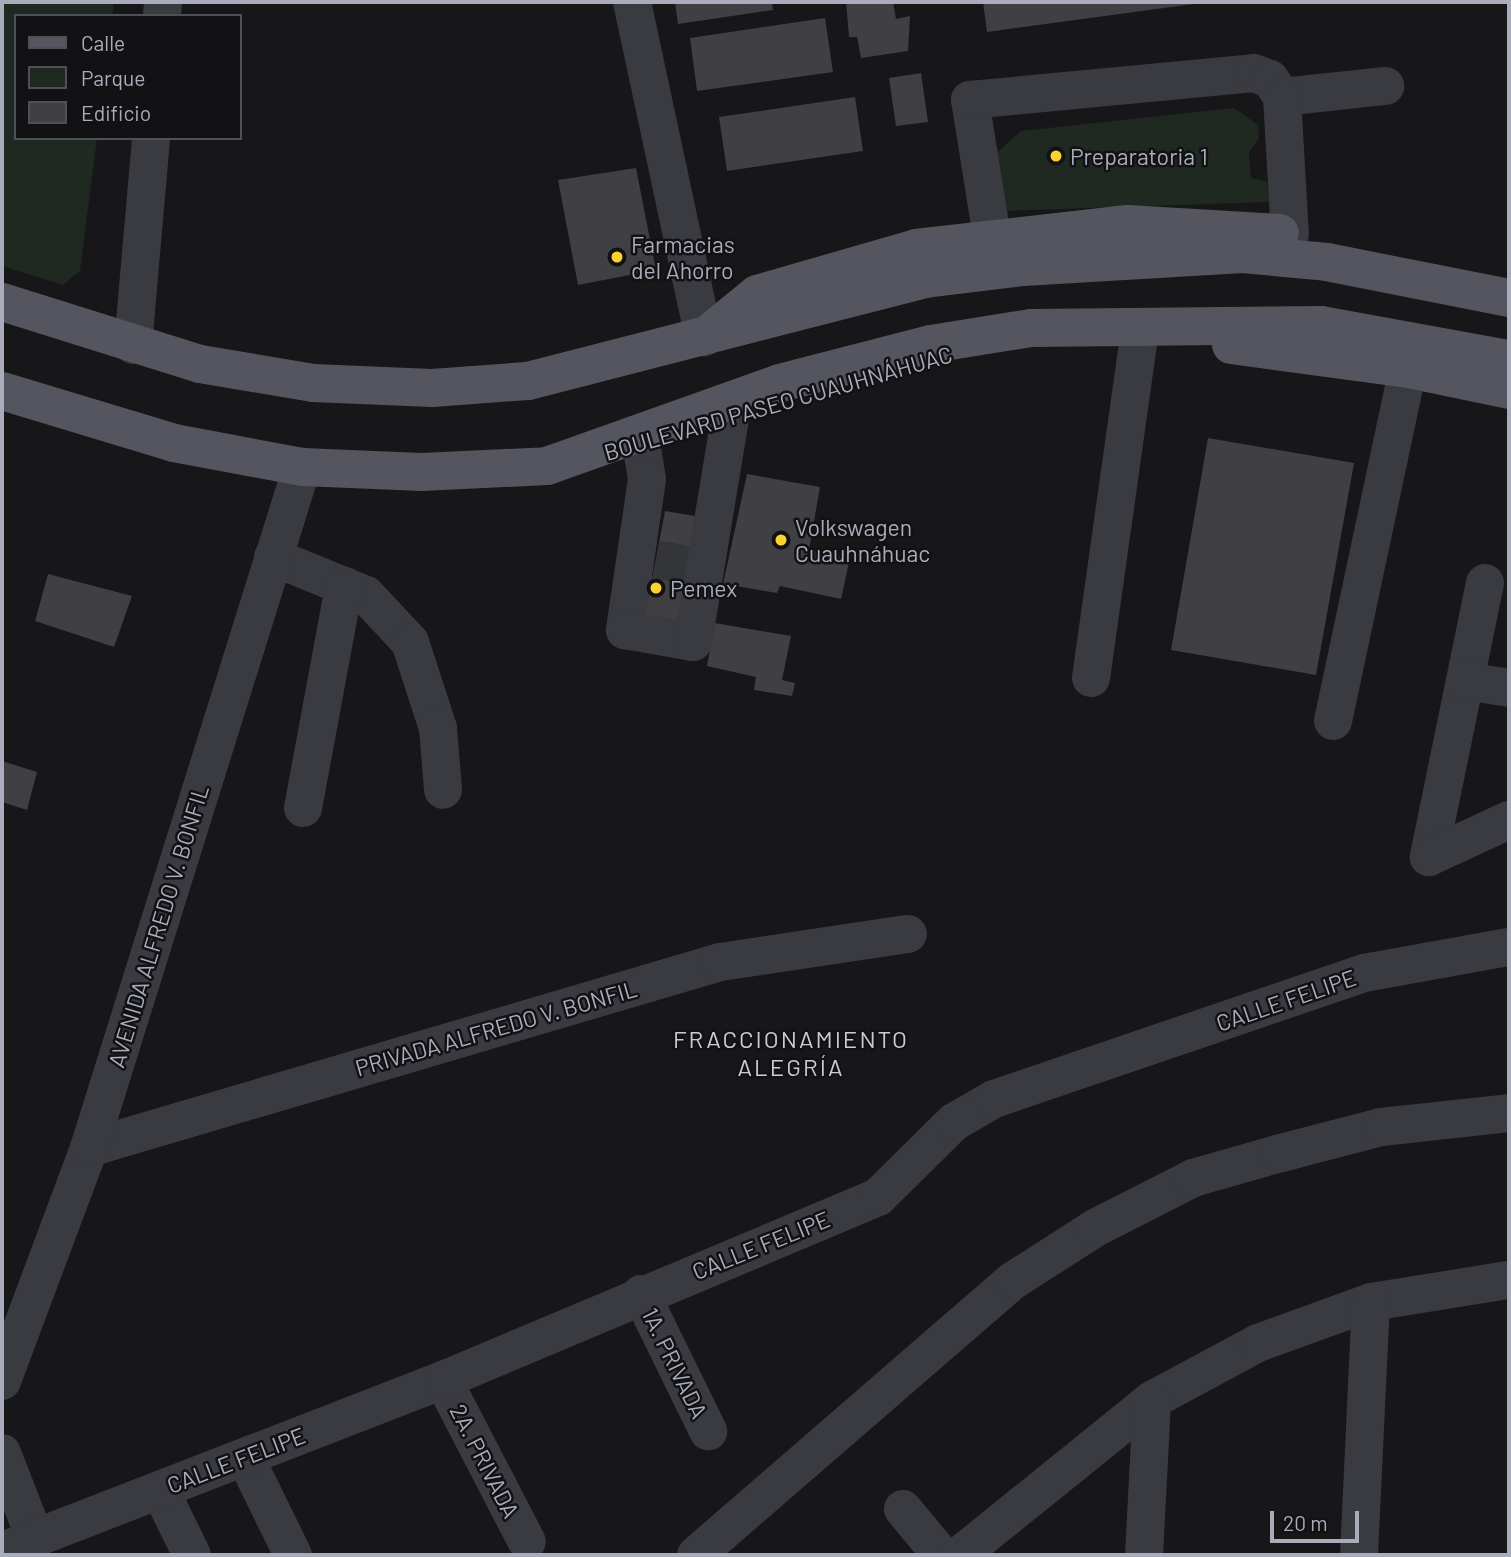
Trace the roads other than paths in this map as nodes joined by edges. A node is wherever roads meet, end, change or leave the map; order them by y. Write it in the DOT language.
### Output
graph roads {
  1 [pos="632,2"];
  2 [pos="1385,86"];
  3 [pos="1282,97"];
  4 [pos="151,140"];
  5 [pos="1290,234"];
  6 [pos="992,237"];
  7 [pos="1509,273"];
  8 [pos="1509,298"];
  9 [pos="2,302"];
  10 [pos="1139,337"];
  11 [pos="704,338"];
  12 [pos="133,345"];
  13 [pos="1509,359"];
  14 [pos="1408,369"];
  15 [pos="1509,390"];
  16 [pos="2,391"];
  17 [pos="730,419"];
  18 [pos="642,448"];
  19 [pos="547,466"];
  20 [pos="302,467"];
  21 [pos="273,557"];
  22 [pos="1485,583"];
  23 [pos="344,586"];
  24 [pos="1091,678"];
  25 [pos="1465,681"];
  26 [pos="1509,688"];
  27 [pos="1333,721"];
  28 [pos="443,790"];
  29 [pos="303,808"];
  30 [pos="1509,820"];
  31 [pos="908,934"];
  32 [pos="1509,947"];
  33 [pos="1509,1113"];
  34 [pos="89,1147"];
  35 [pos="1509,1280"];
  36 [pos="641,1294"];
  37 [pos="1371,1302"];
  38 [pos="443,1380"];
  39 [pos="2,1381"];
  40 [pos="1153,1401"];
  41 [pos="708,1431"];
  42 [pos="2,1453"];
  43 [pos="245,1457"];
  44 [pos="160,1490"];
  45 [pos="903,1509"];
  46 [pos="527,1542"];
  47 [pos="19,1544"];
  48 [pos="192,1555"];
  49 [pos="293,1555"];
  50 [pos="696,1555"];
  51 [pos="941,1555"];
  52 [pos="960,1555"];
  53 [pos="1144,1555"];
  54 [pos="1359,1555"];
  1 -- 11 [label="street"];
  2 -- 3 [label="street"];
  3 -- 5 [label="street"];
  3 -- 6 [label="street"];
  4 -- 12 [label="street"];
  5 -- 6 [label="main road"];
  5 -- 7 [label="main road"];
  6 -- 11 [label="main road"];
  8 -- 11 [label="main road"];
  9 -- 12 [label="main road"];
  10 -- 14 [label="main road, BOULEVARD PASEO CUAUHNÁHUAC"];
  10 -- 17 [label="main road, BOULEVARD PASEO CUAUHNÁHUAC"];
  10 -- 24 [label="street"];
  11 -- 12 [label="main road"];
  13 -- 19 [label="main road, BOULEVARD PASEO CUAUHNÁHUAC"];
  14 -- 15 [label="main road, BOULEVARD PASEO CUAUHNÁHUAC"];
  14 -- 27 [label="street"];
  16 -- 20 [label="main road, BOULEVARD PASEO CUAUHNÁHUAC"];
  17 -- 18 [label="main road, BOULEVARD PASEO CUAUHNÁHUAC"];
  17 -- 18 [label="street"];
  18 -- 19 [label="main road, BOULEVARD PASEO CUAUHNÁHUAC"];
  19 -- 20 [label="main road, BOULEVARD PASEO CUAUHNÁHUAC"];
  20 -- 21 [label="street, AVENIDA ALFREDO V. BONFIL"];
  21 -- 23 [label="street"];
  21 -- 34 [label="street, AVENIDA ALFREDO V. BONFIL"];
  22 -- 25 [label="street"];
  23 -- 28 [label="street"];
  23 -- 29 [label="street"];
  25 -- 26 [label="street"];
  25 -- 30 [label="street"];
  31 -- 34 [label="street, PRIVADA ALFREDO V. BONFIL"];
  32 -- 36 [label="street, CALLE FELIPE"];
  33 -- 50 [label="street"];
  34 -- 39 [label="street, AVENIDA ALFREDO V. BONFIL"];
  35 -- 37 [label="street"];
  36 -- 38 [label="street, CALLE FELIPE"];
  36 -- 41 [label="street, 1A. PRIVADA"];
  37 -- 40 [label="street"];
  37 -- 54 [label="street"];
  38 -- 43 [label="street, CALLE FELIPE"];
  38 -- 46 [label="street, 2A. PRIVADA"];
  40 -- 52 [label="street"];
  40 -- 53 [label="street"];
  42 -- 47 [label="street"];
  43 -- 44 [label="street, CALLE FELIPE"];
  43 -- 49 [label="street"];
  44 -- 47 [label="street, CALLE FELIPE"];
  44 -- 48 [label="street"];
  45 -- 51 [label="street"];
}
